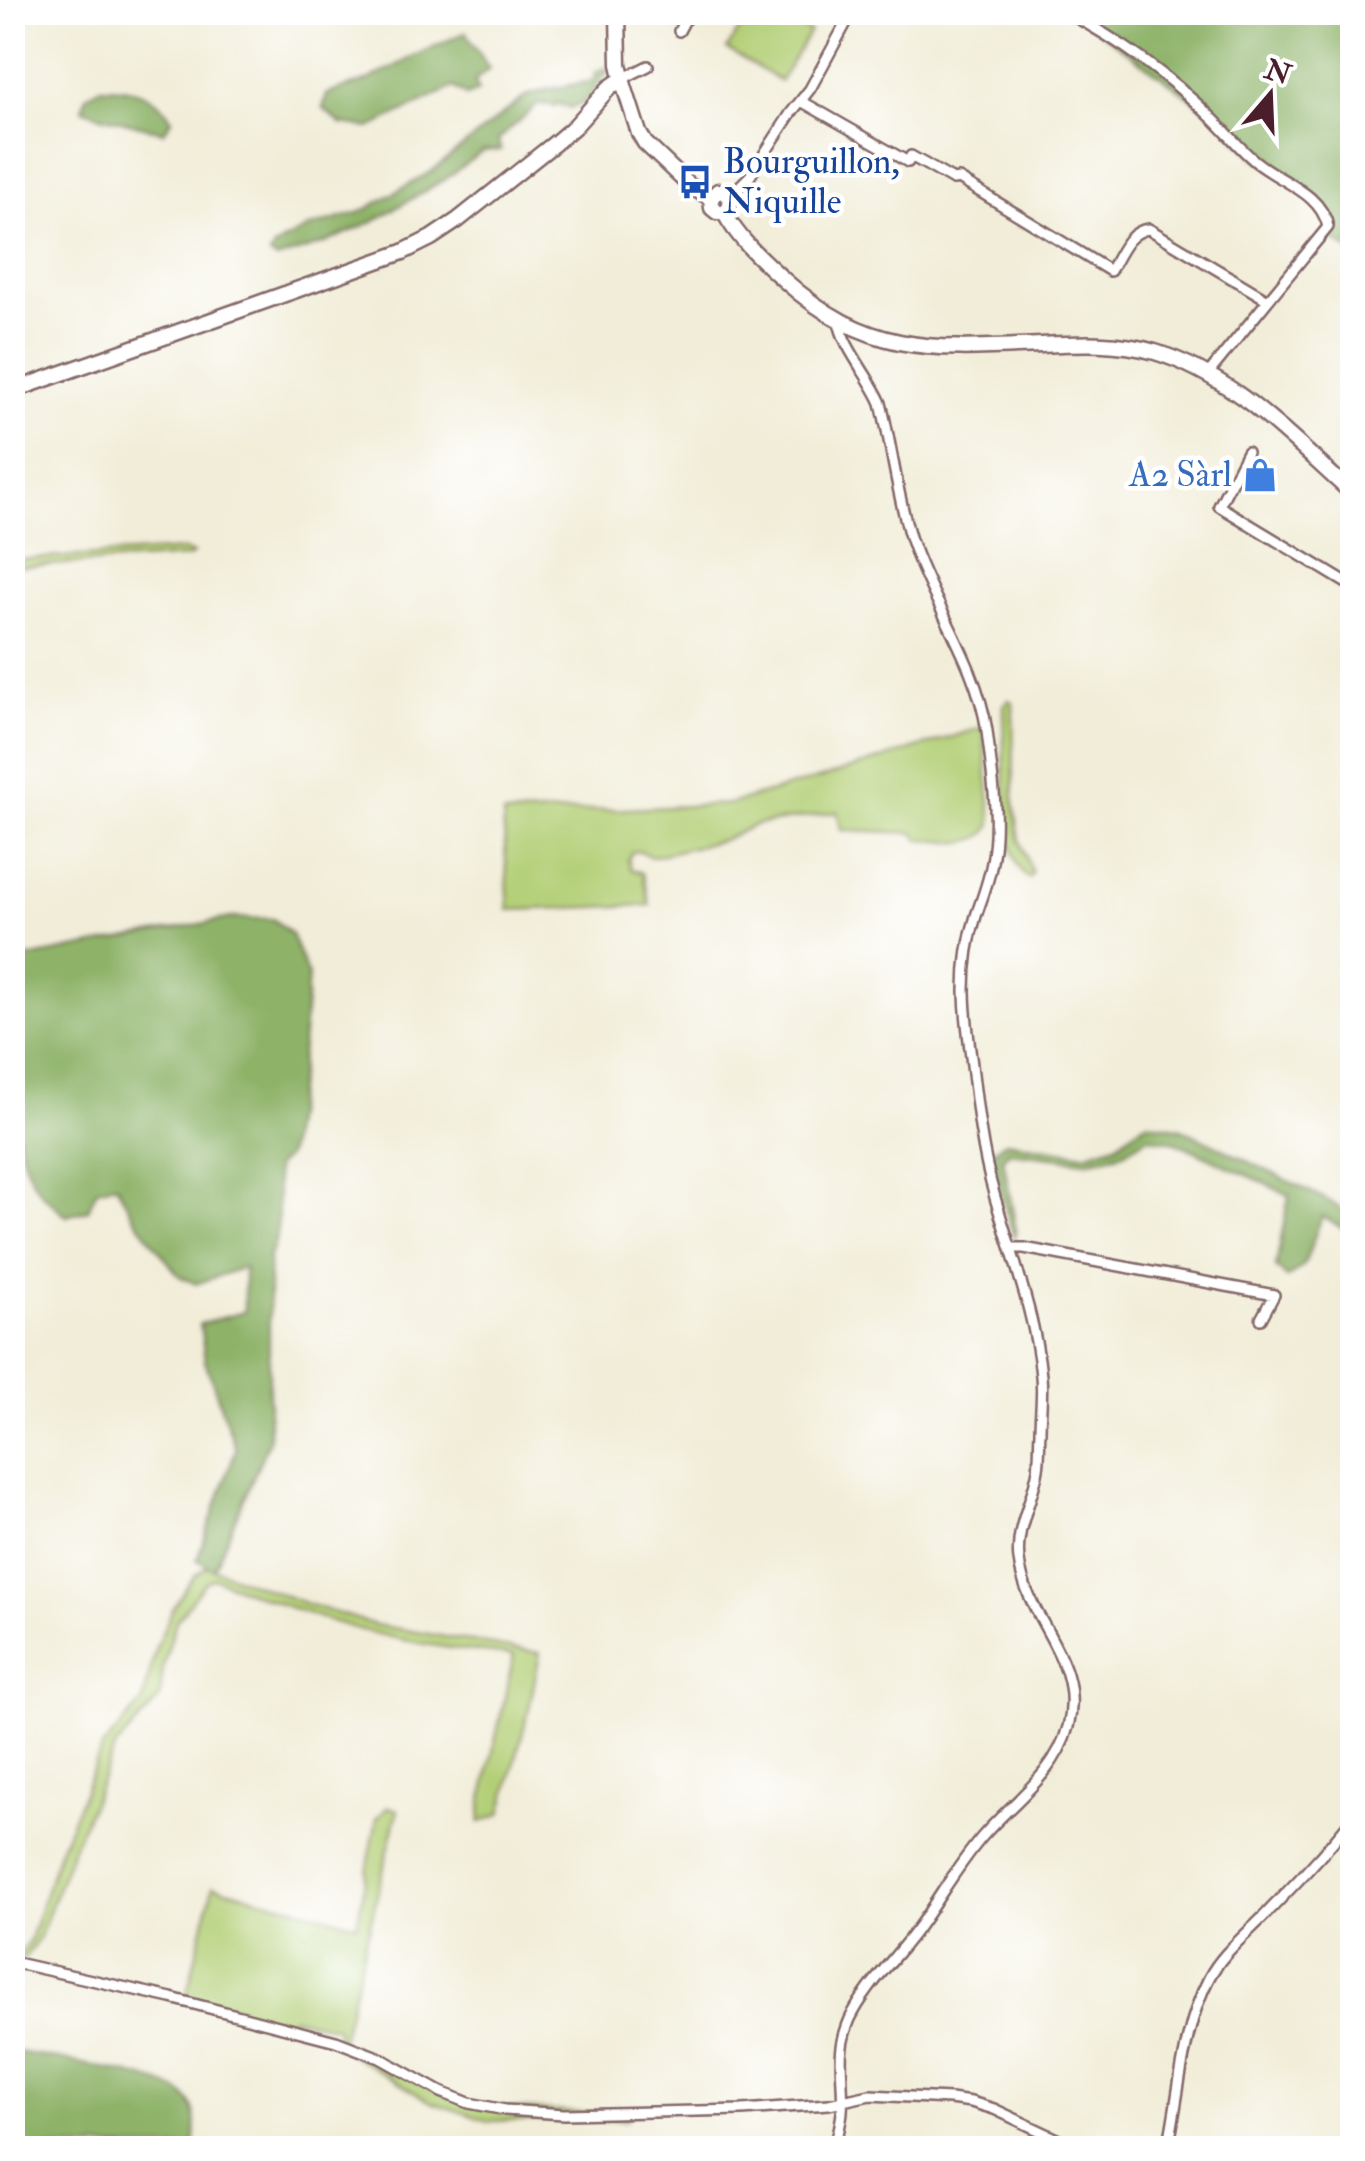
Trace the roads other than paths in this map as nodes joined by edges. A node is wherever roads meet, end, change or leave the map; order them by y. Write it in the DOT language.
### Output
graph roads {
  1 [pos="618,12"];
  2 [pos="689,12"];
  3 [pos="852,12"];
  4 [pos="1066,12"];
  5 [pos="679,32"];
  6 [pos="648,66"];
  7 [pos="622,79"];
  8 [pos="801,101"];
  9 [pos="730,196"];
  10 [pos="711,198"];
  11 [pos="724,212"];
  12 [pos="1268,300"];
  13 [pos="839,321"];
  14 [pos="1208,374"];
  15 [pos="12,391"];
  16 [pos="1247,452"];
  17 [pos="1352,493"];
  18 [pos="1352,578"];
  19 [pos="1011,1248"];
  20 [pos="1262,1319"];
  21 [pos="1352,1819"];
  22 [pos="12,1962"];
  23 [pos="842,2101"];
  24 [pos="835,2148"];
  25 [pos="1074,2148"];
  26 [pos="1168,2148"];
  1 -- 7 [label="main road"];
  2 -- 5 [label="street"];
  3 -- 8 [label="street"];
  4 -- 12 [label="street"];
  6 -- 7 [label="street"];
  7 -- 10 [label="main road"];
  7 -- 15 [label="main road"];
  8 -- 9 [label="street"];
  8 -- 12 [label="street"];
  9 -- 10 [label="main road"];
  9 -- 11 [label="main road"];
  10 -- 11 [label="main road"];
  11 -- 13 [label="main road"];
  12 -- 14 [label="street"];
  13 -- 14 [label="main road"];
  13 -- 19 [label="street"];
  14 -- 17 [label="main road"];
  16 -- 18 [label="street"];
  19 -- 20 [label="street"];
  19 -- 23 [label="street"];
  21 -- 26 [label="street"];
  22 -- 23 [label="street"];
  23 -- 24 [label="street"];
  23 -- 25 [label="street"];
}
